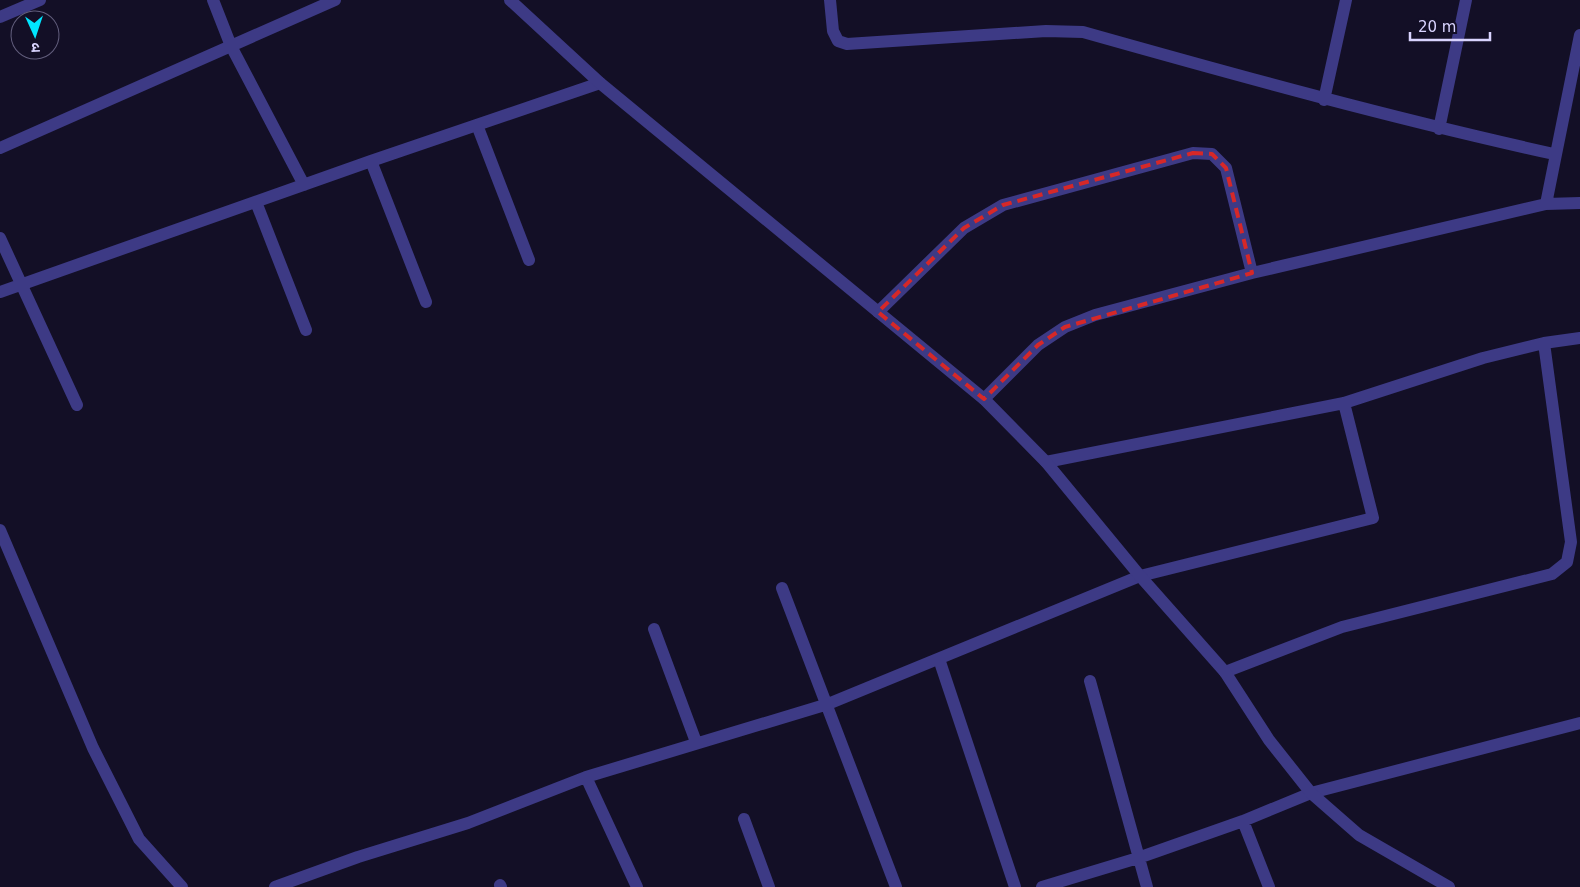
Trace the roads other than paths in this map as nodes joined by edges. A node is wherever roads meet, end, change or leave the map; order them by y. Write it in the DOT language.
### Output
graph roads {
  1 [pos="40,0"];
  2 [pos="212,0"];
  3 [pos="335,0"];
  4 [pos="510,0"];
  5 [pos="830,0"];
  6 [pos="1346,0"];
  7 [pos="1466,0"];
  8 [pos="0,17"];
  9 [pos="1580,35"];
  10 [pos="230,46"];
  11 [pos="600,83"];
  12 [pos="1324,100"];
  13 [pos="477,125"];
  14 [pos="1439,129"];
  15 [pos="0,148"];
  16 [pos="1554,154"];
  17 [pos="371,161"];
  18 [pos="304,185"];
  19 [pos="256,202"];
  20 [pos="1580,203"];
  21 [pos="1546,204"];
  22 [pos="0,238"];
  23 [pos="529,260"];
  24 [pos="1252,273"];
  25 [pos="20,284"];
  26 [pos="0,292"];
  27 [pos="426,302"];
  28 [pos="878,312"];
  29 [pos="306,330"];
  30 [pos="1580,338"];
  31 [pos="1544,343"];
  32 [pos="984,400"];
  33 [pos="1344,403"];
  34 [pos="77,405"];
  35 [pos="1046,462"];
  36 [pos="0,530"];
  37 [pos="1140,576"];
  38 [pos="782,588"];
  39 [pos="654,629"];
  40 [pos="939,659"];
  41 [pos="1225,672"];
  42 [pos="1090,681"];
  43 [pos="828,704"];
  44 [pos="1580,723"];
  45 [pos="696,742"];
  46 [pos="586,777"];
  47 [pos="1311,793"];
  48 [pos="744,819"];
  49 [pos="1243,821"];
  50 [pos="1138,858"];
  51 [pos="182,887"];
  52 [pos="275,887"];
  53 [pos="637,887"];
  54 [pos="769,887"];
  55 [pos="896,887"];
  56 [pos="1015,887"];
  57 [pos="1042,887"];
  58 [pos="1147,887"];
  59 [pos="1269,887"];
  60 [pos="1449,887"];
  1 -- 8 [label="street"];
  2 -- 10 [label="street"];
  3 -- 10 [label="street"];
  4 -- 11 [label="street"];
  5 -- 12 [label="street"];
  6 -- 12 [label="street"];
  7 -- 14 [label="street"];
  9 -- 16 [label="street"];
  10 -- 15 [label="street"];
  10 -- 18 [label="street"];
  11 -- 13 [label="street"];
  11 -- 28 [label="street"];
  12 -- 14 [label="street"];
  13 -- 17 [label="street"];
  13 -- 23 [label="street"];
  14 -- 16 [label="street"];
  16 -- 21 [label="street"];
  17 -- 18 [label="street"];
  17 -- 27 [label="street"];
  18 -- 19 [label="street"];
  19 -- 25 [label="street"];
  19 -- 29 [label="street"];
  20 -- 21 [label="street"];
  21 -- 24 [label="street"];
  22 -- 25 [label="street"];
  24 -- 28 [label="street"];
  24 -- 32 [label="street"];
  25 -- 26 [label="street"];
  25 -- 34 [label="street"];
  28 -- 32 [label="street"];
  30 -- 31 [label="street"];
  31 -- 33 [label="street"];
  31 -- 41 [label="street"];
  32 -- 35 [label="street"];
  33 -- 35 [label="street"];
  33 -- 37 [label="street"];
  35 -- 37 [label="street"];
  36 -- 51 [label="street"];
  37 -- 40 [label="street"];
  37 -- 41 [label="street"];
  38 -- 43 [label="street"];
  39 -- 45 [label="street"];
  40 -- 43 [label="street"];
  40 -- 56 [label="street"];
  41 -- 47 [label="street"];
  42 -- 50 [label="street"];
  43 -- 45 [label="street"];
  43 -- 55 [label="street"];
  44 -- 47 [label="street"];
  45 -- 46 [label="street"];
  46 -- 52 [label="street"];
  46 -- 53 [label="street"];
  47 -- 49 [label="street"];
  47 -- 60 [label="street"];
  48 -- 54 [label="street"];
  49 -- 50 [label="street"];
  49 -- 59 [label="street"];
  50 -- 57 [label="street"];
  50 -- 58 [label="street"];
}
